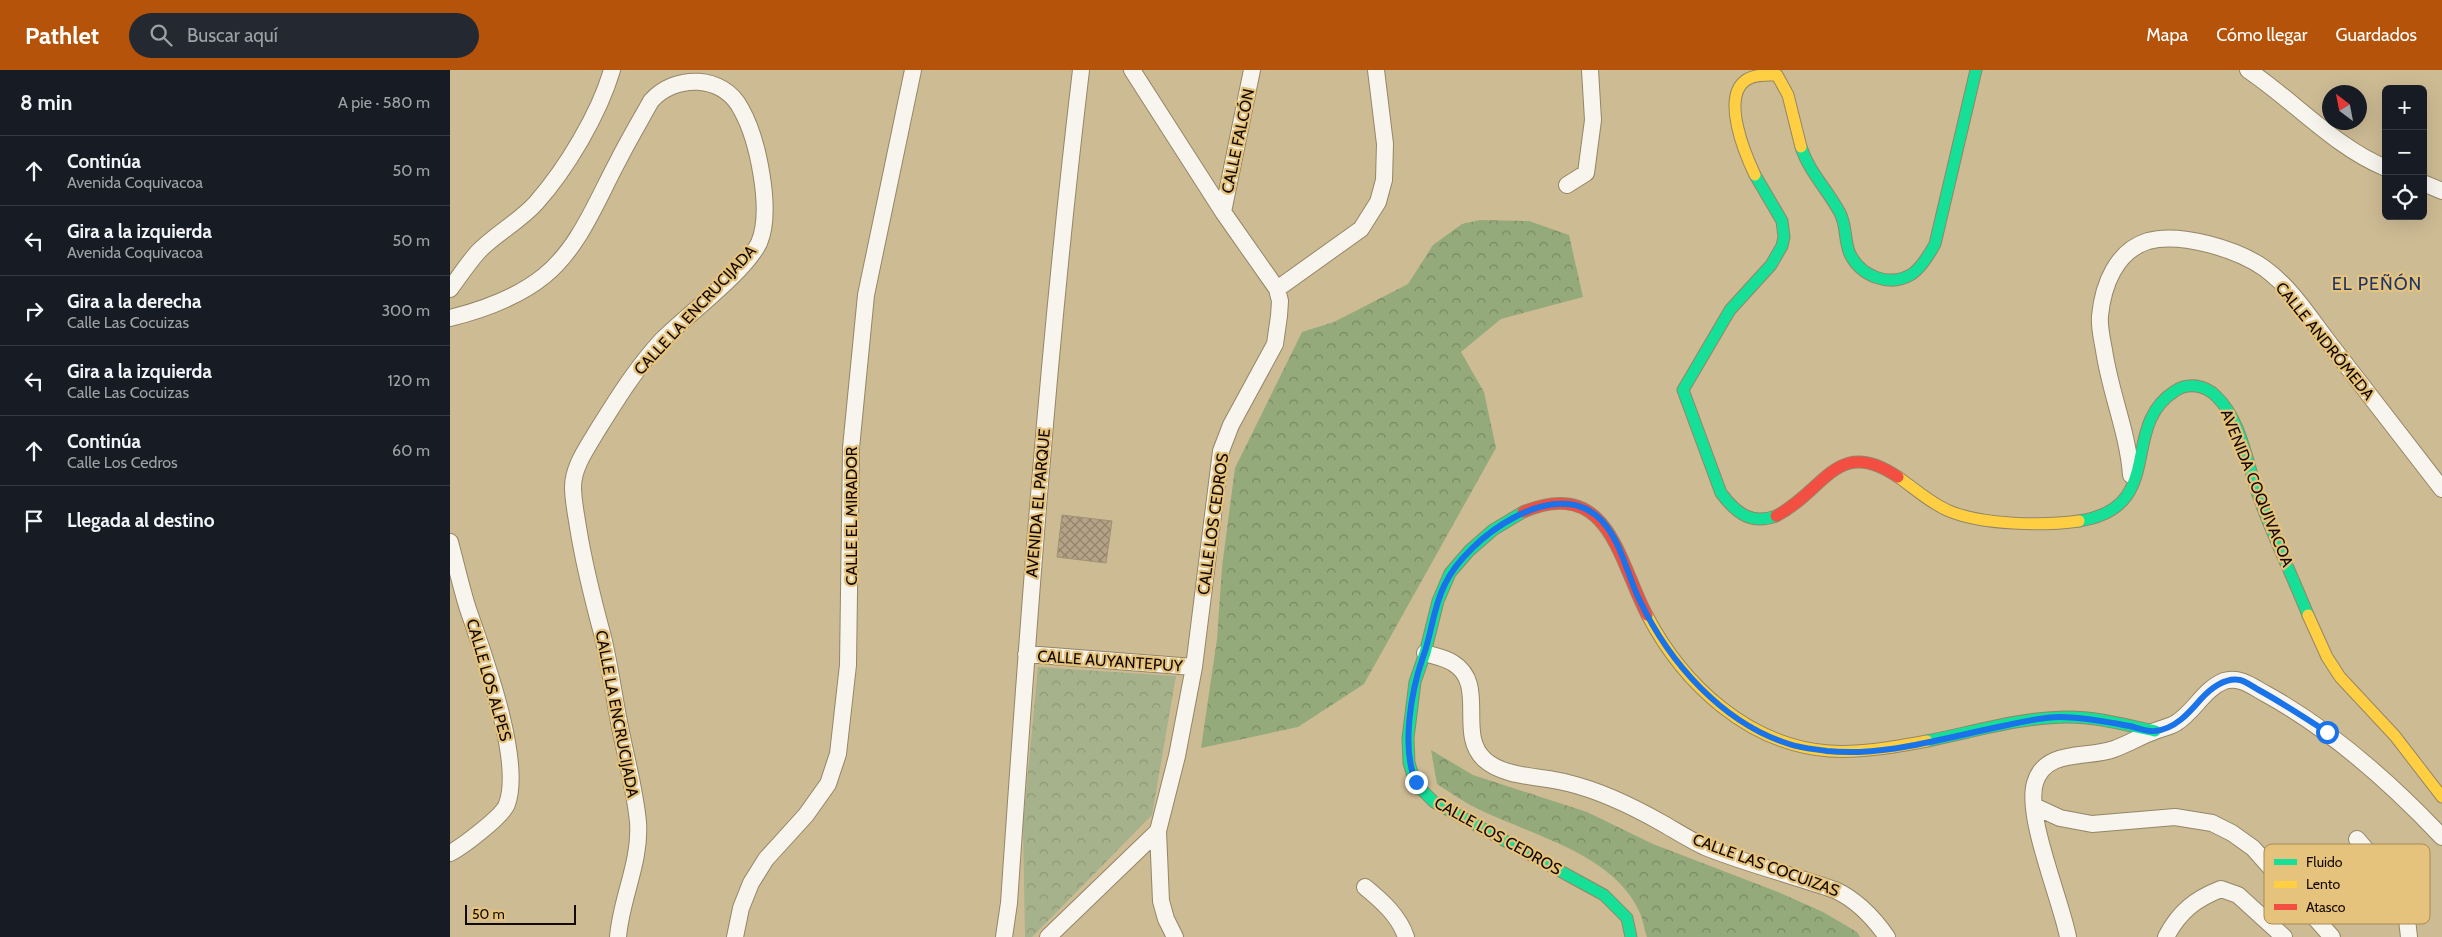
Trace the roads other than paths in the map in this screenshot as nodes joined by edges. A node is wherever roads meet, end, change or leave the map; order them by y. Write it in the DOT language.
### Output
graph roads {
  1 [pos="612,70"];
  2 [pos="913,70"];
  3 [pos="1081,70"];
  4 [pos="1132,70"];
  5 [pos="1252,70"];
  6 [pos="1376,70"];
  7 [pos="1590,70"];
  8 [pos="1976,70"];
  9 [pos="2248,70"];
  10 [pos="2382,166"];
  11 [pos="1567,185"];
  12 [pos="2427,185"];
  13 [pos="2442,191"];
  14 [pos="1223,212"];
  15 [pos="450,289"];
  16 [pos="1277,289"];
  17 [pos="450,318"];
  18 [pos="2442,489"];
  19 [pos="2132,490"];
  20 [pos="450,542"];
  21 [pos="455,582"];
  22 [pos="1425,653"];
  23 [pos="1026,654"];
  24 [pos="1194,667"];
  25 [pos="2155,731"];
  26 [pos="2441,795"];
  27 [pos="2034,806"];
  28 [pos="1158,831"];
  29 [pos="2442,836"];
  30 [pos="2357,839"];
  31 [pos="2361,844"];
  32 [pos="450,853"];
  33 [pos="2264,860"];
  34 [pos="1365,887"];
  35 [pos="2264,919"];
  36 [pos="2270,924"];
  37 [pos="2320,924"];
  38 [pos="2408,924"];
  39 [pos="618,937"];
  40 [pos="735,937"];
  41 [pos="1004,937"];
  42 [pos="1048,937"];
  43 [pos="1175,937"];
  44 [pos="1406,937"];
  45 [pos="1631,937"];
  46 [pos="1887,937"];
  47 [pos="2068,937"];
  48 [pos="2166,937"];
  49 [pos="2284,937"];
  50 [pos="2332,937"];
  51 [pos="2409,937"];
  1 -- 15 [label="street"];
  2 -- 40 [label="street, CALLE EL MIRADOR"];
  3 -- 23 [label="street, AVENIDA EL PARQUE"];
  4 -- 14 [label="street"];
  5 -- 14 [label="street, CALLE FALCÓN"];
  6 -- 16 [label="street"];
  7 -- 11 [label="street"];
  8 -- 19 [label="street"];
  9 -- 10 [label="street"];
  12 -- 13 [label="street"];
  14 -- 16 [label="street"];
  16 -- 24 [label="street, CALLE LOS CEDROS"];
  17 -- 39 [label="street, CALLE LA ENCRUCIJADA"];
  18 -- 19 [label="street, CALLE ANDRÓMEDA"];
  19 -- 26 [label="street, AVENIDA COQUIVACOA"];
  20 -- 21 [label="street, CALLE LOS ALPES"];
  21 -- 32 [label="street, CALLE LOS ALPES"];
  22 -- 25 [label="street"];
  22 -- 45 [label="street, CALLE LOS CEDROS"];
  22 -- 46 [label="street, CALLE LAS COCUIZAS"];
  23 -- 24 [label="street, CALLE AUYANTEPUY"];
  23 -- 41 [label="street, AVENIDA EL PARQUE"];
  24 -- 28 [label="street, CALLE LOS CEDROS"];
  25 -- 27 [label="street"];
  25 -- 29 [label="street"];
  27 -- 33 [label="street"];
  27 -- 47 [label="street"];
  28 -- 42 [label="street"];
  28 -- 43 [label="street, CALLE LOS CEDROS"];
  30 -- 31 [label="street"];
  34 -- 44 [label="street"];
  35 -- 48 [label="street"];
  36 -- 49 [label="street"];
  37 -- 50 [label="street"];
  38 -- 51 [label="street"];
}
